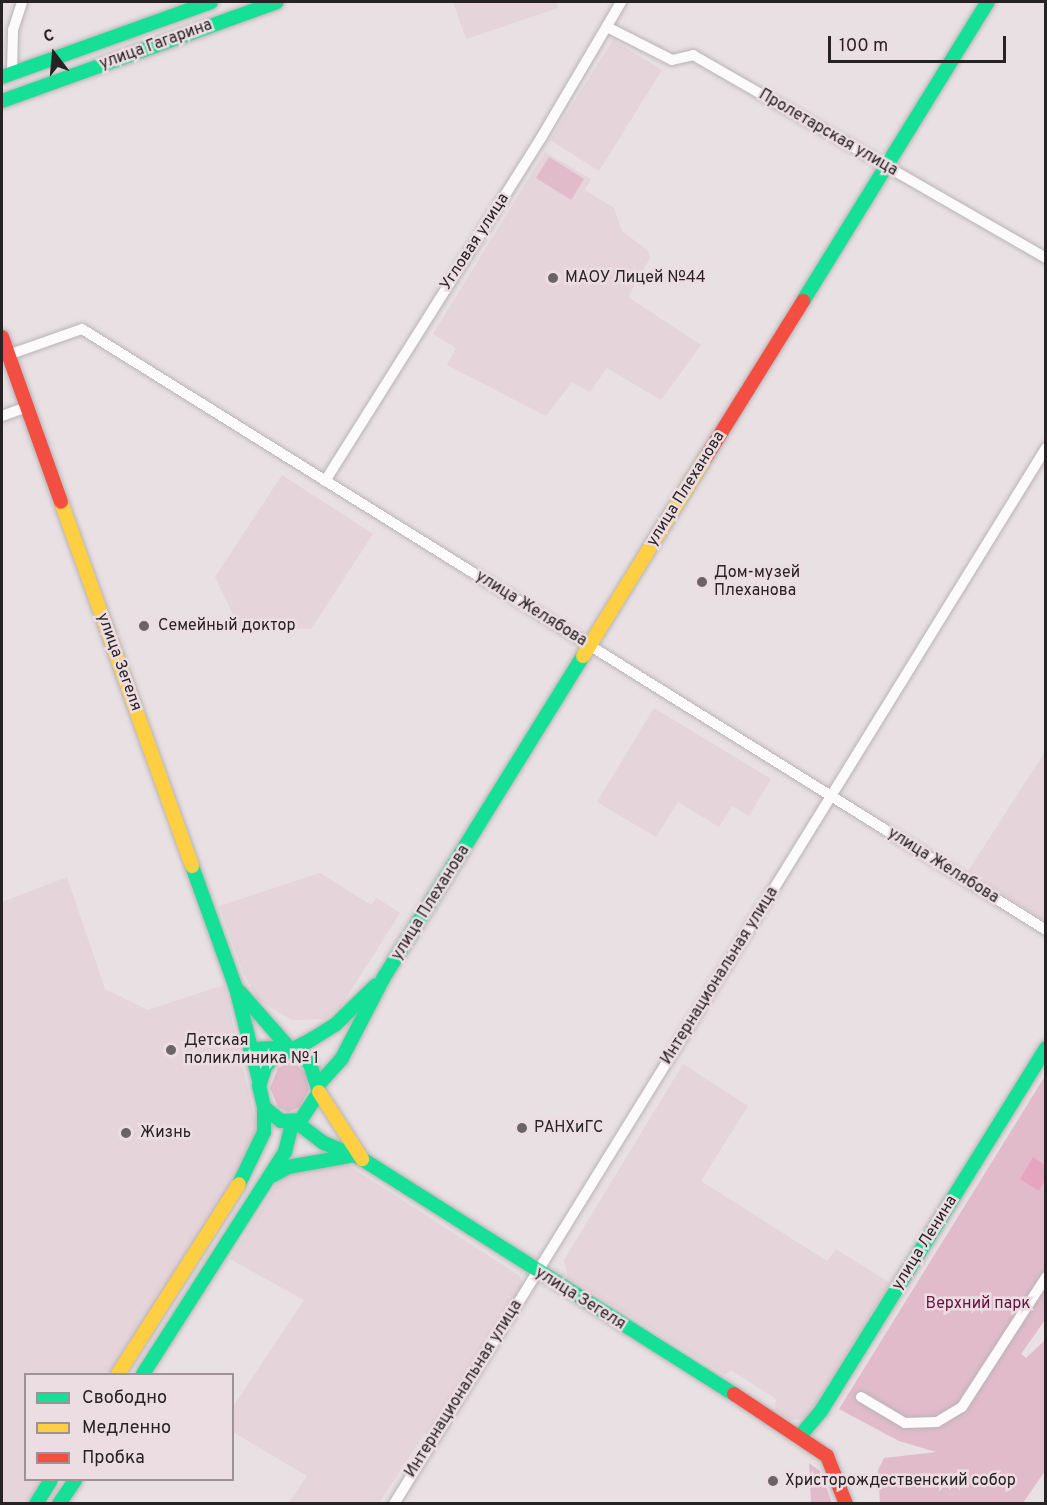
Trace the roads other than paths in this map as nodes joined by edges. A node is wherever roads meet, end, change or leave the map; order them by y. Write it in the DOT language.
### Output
graph roads {
  1 [pos="22,2"];
  2 [pos="211,2"];
  3 [pos="277,2"];
  4 [pos="621,2"];
  5 [pos="988,2"];
  6 [pos="607,27"];
  7 [pos="7,76"];
  8 [pos="2,89"];
  9 [pos="2,101"];
  10 [pos="886,166"];
  11 [pos="1046,258"];
  12 [pos="2,337"];
  13 [pos="8,355"];
  14 [pos="27,407"];
  15 [pos="2,416"];
  16 [pos="1046,448"];
  17 [pos="325,481"];
  18 [pos="589,645"];
  19 [pos="831,796"];
  20 [pos="1046,930"];
  21 [pos="384,977"];
  22 [pos="236,988"];
  23 [pos="1046,1048"];
  24 [pos="250,1049"];
  25 [pos="291,1050"];
  26 [pos="260,1080"];
  27 [pos="319,1088"];
  28 [pos="264,1107"];
  29 [pos="294,1122"];
  30 [pos="355,1158"];
  31 [pos="269,1178"];
  32 [pos="537,1272"];
  33 [pos="1046,1276"];
  34 [pos="119,1373"];
  35 [pos="143,1373"];
  36 [pos="861,1397"];
  37 [pos="800,1436"];
  38 [pos="50,1481"];
  39 [pos="74,1481"];
  40 [pos="36,1503"];
  41 [pos="59,1503"];
  42 [pos="394,1503"];
  43 [pos="846,1503"];
  1 -- 7 [label="street"];
  2 -- 7 [label="main road, улица Гагарина"];
  3 -- 9 [label="main road, улица Гагарина"];
  4 -- 6 [label="street, Угловая улица"];
  5 -- 10 [label="main road, улица Плеханова"];
  6 -- 10 [label="street, Пролетарская улица"];
  6 -- 17 [label="street, Угловая улица"];
  7 -- 8 [label="main road"];
  10 -- 11 [label="street, Пролетарская улица"];
  10 -- 18 [label="main road, улица Плеханова"];
  12 -- 13 [label="main road, улица Зегеля"];
  13 -- 14 [label="main road, улица Зегеля"];
  13 -- 17 [label="street, улица Желябова"];
  14 -- 15 [label="street"];
  14 -- 22 [label="main road, улица Зегеля"];
  16 -- 19 [label="street, Интернациональная улица"];
  17 -- 18 [label="street, улица Желябова"];
  18 -- 19 [label="street, улица Желябова"];
  18 -- 21 [label="main road, улица Плеханова"];
  19 -- 20 [label="street, улица Желябова"];
  19 -- 32 [label="street, Интернациональная улица"];
  21 -- 25 [label="main road, улица Плеханова"];
  21 -- 27 [label="main road, улица Плеханова"];
  22 -- 24 [label="main road, улица Зегеля"];
  22 -- 25 [label="main road, улица Зегеля"];
  23 -- 37 [label="main road, улица Ленина"];
  24 -- 25 [label="main road"];
  24 -- 26 [label="main road, улица Зегеля"];
  25 -- 26 [label="main road"];
  25 -- 27 [label="main road"];
  26 -- 28 [label="main road"];
  27 -- 29 [label="main road"];
  27 -- 30 [label="main road, улица Зегеля"];
  28 -- 29 [label="main road"];
  28 -- 34 [label="main road"];
  29 -- 30 [label="main road, улица Зегеля"];
  29 -- 31 [label="main road"];
  30 -- 31 [label="main road"];
  30 -- 32 [label="main road, улица Зегеля"];
  31 -- 35 [label="main road"];
  32 -- 37 [label="main road, улица Зегеля"];
  32 -- 42 [label="street, Интернациональная улица"];
  33 -- 36 [label="street"];
  37 -- 43 [label="main road, улица Зегеля"];
  38 -- 40 [label="main road"];
  39 -- 41 [label="main road"];
}
